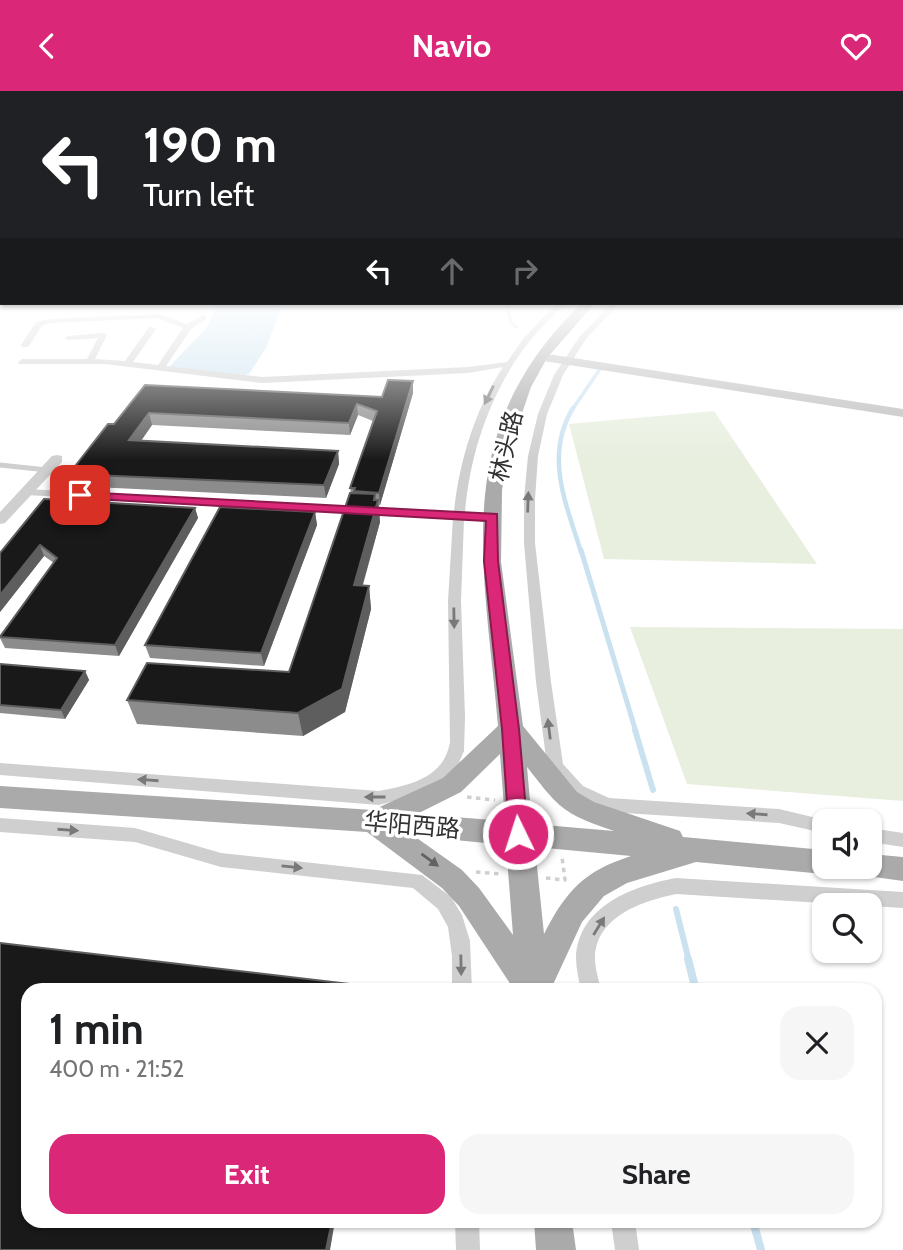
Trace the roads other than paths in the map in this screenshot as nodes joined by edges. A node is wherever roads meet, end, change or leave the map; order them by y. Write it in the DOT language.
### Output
graph roads {
  1 [pos="95,351"];
  2 [pos="136,351"];
  3 [pos="172,351"];
  4 [pos="518,351"];
  5 [pos="546,351"];
  6 [pos="575,351"];
  7 [pos="543,354"];
  8 [pos="570,358"];
  9 [pos="90,361"];
  10 [pos="22,362"];
  11 [pos="128,363"];
  12 [pos="507,364"];
  13 [pos="160,368"];
  14 [pos="903,406"];
  15 [pos="903,413"];
  16 [pos="0,465"];
  17 [pos="52,465"];
  18 [pos="26,492"];
  19 [pos="457,516"];
  20 [pos="492,517"];
  21 [pos="0,520"];
  22 [pos="511,729"];
  23 [pos="0,769"];
  24 [pos="0,797"];
  25 [pos="374,821"];
  26 [pos="812,823"];
  27 [pos="0,825"];
  28 [pos="518,834"];
  29 [pos="882,837"];
  30 [pos="903,840"];
  31 [pos="703,851"];
  32 [pos="812,861"];
  33 [pos="882,867"];
  34 [pos="903,869"];
  35 [pos="903,900"];
  36 [pos="462,983"];
  37 [pos="529,983"];
  38 [pos="533,983"];
  39 [pos="537,983"];
  40 [pos="590,983"];
  41 [pos="467,1228"];
  42 [pos="554,1228"];
  43 [pos="624,1228"];
  44 [pos="468,1250"];
  45 [pos="556,1250"];
  46 [pos="626,1250"];
  1 -- 9 [label="street"];
  2 -- 11 [label="street"];
  3 -- 13 [label="street"];
  4 -- 12 [label="street"];
  5 -- 7 [label="main road, 林头路"];
  6 -- 8 [label="street"];
  7 -- 8 [label="main road"];
  7 -- 20 [label="main road, 林头路"];
  8 -- 14 [label="main road"];
  8 -- 15 [label="main road"];
  26 -- 8 [label="street, one-way"];
  9 -- 10 [label="street"];
  9 -- 11 [label="street"];
  11 -- 13 [label="street"];
  12 -- 13 [label="street"];
  12 -- 19 [label="street, one-way"];
  16 -- 17 [label="lane"];
  17 -- 18 [label="street"];
  18 -- 19 [label="street"];
  18 -- 21 [label="street"];
  19 -- 20 [label="street"];
  19 -- 23 [label="street, one-way"];
  20 -- 22 [label="main road, 林头路"];
  22 -- 25 [label="main road"];
  22 -- 28 [label="main road, 林头路"];
  22 -- 31 [label="main road"];
  24 -- 25 [label="main road, 华阳西路"];
  25 -- 28 [label="main road, 华阳西路"];
  25 -- 37 [label="main road, one-way"];
  27 -- 36 [label="street, one-way"];
  28 -- 31 [label="main road, 华阳西路"];
  28 -- 38 [label="main road, 林头路"];
  29 -- 30 [label="street"];
  31 -- 32 [label="main road, 华阳西路"];
  31 -- 39 [label="main road"];
  33 -- 34 [label="main road"];
  40 -- 35 [label="street, one-way"];
  41 -- 44 [label="street"];
  42 -- 45 [label="main road"];
  43 -- 46 [label="street"];
}
